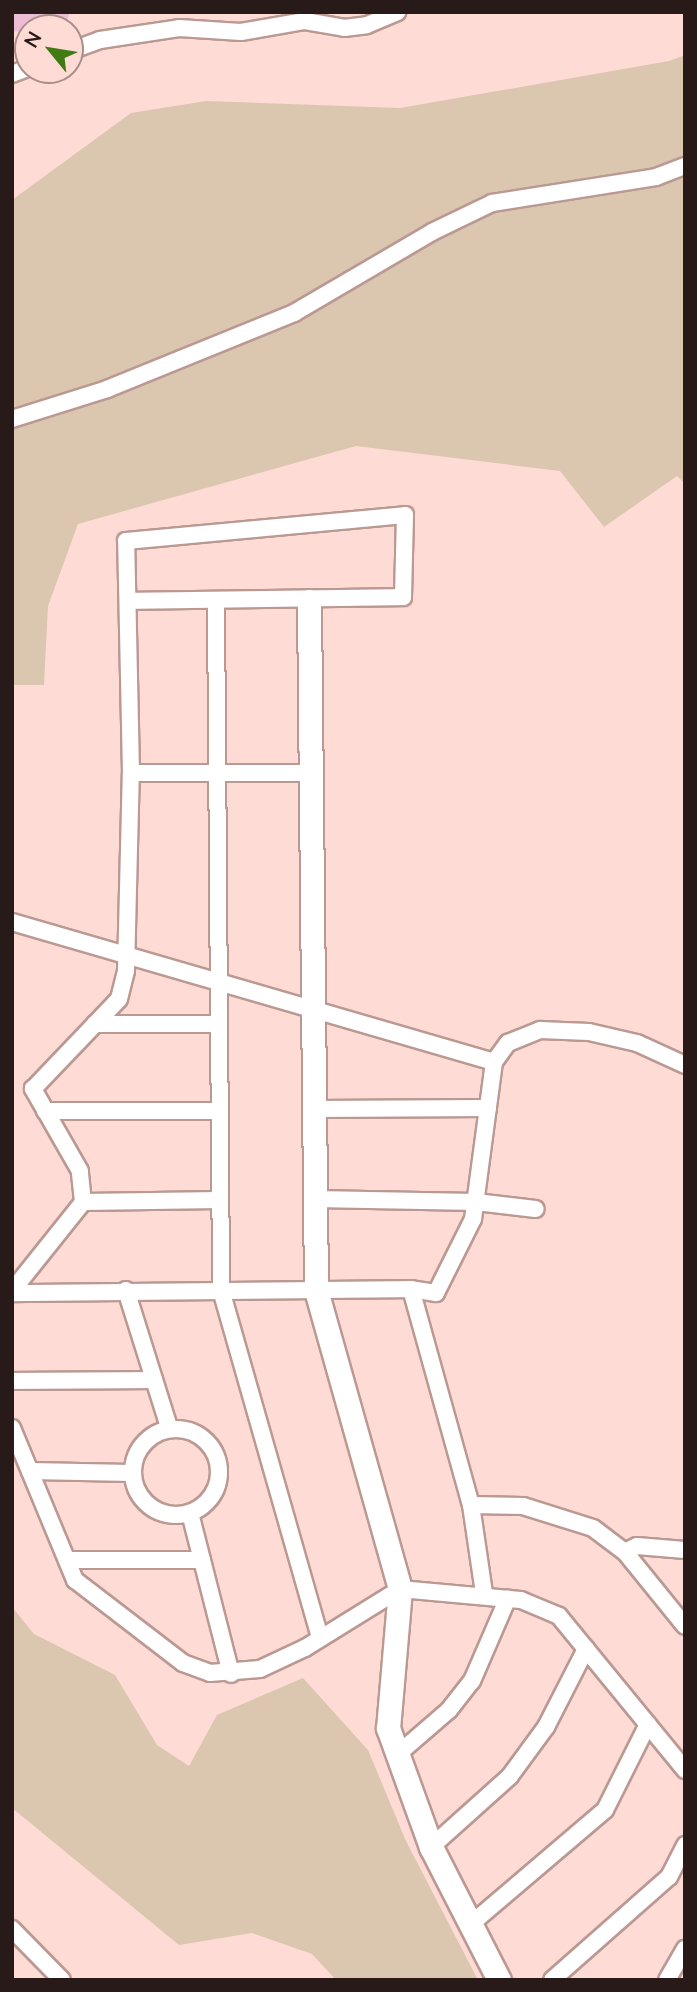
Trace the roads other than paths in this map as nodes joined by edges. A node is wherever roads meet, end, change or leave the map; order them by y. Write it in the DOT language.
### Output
graph roads {
  1 [pos="397,12"];
  2 [pos="84,46"];
  3 [pos="685,166"];
  4 [pos="12,419"];
  5 [pos="128,601"];
  6 [pos="216,601"];
  7 [pos="309,601"];
  8 [pos="131,773"];
  9 [pos="214,773"];
  10 [pos="311,774"];
  11 [pos="12,922"];
  12 [pos="125,956"];
  13 [pos="218,979"];
  14 [pos="314,1011"];
  15 [pos="95,1024"];
  16 [pos="218,1024"];
  17 [pos="494,1062"];
  18 [pos="685,1065"];
  19 [pos="488,1108"];
  20 [pos="315,1109"];
  21 [pos="45,1111"];
  22 [pos="219,1111"];
  23 [pos="315,1199"];
  24 [pos="220,1200"];
  25 [pos="83,1202"];
  26 [pos="476,1202"];
  27 [pos="536,1209"];
  28 [pos="411,1289"];
  29 [pos="126,1290"];
  30 [pos="221,1290"];
  31 [pos="316,1290"];
  32 [pos="12,1292"];
  33 [pos="154,1380"];
  34 [pos="12,1381"];
  35 [pos="169,1427"];
  36 [pos="12,1428"];
  37 [pos="30,1471"];
  38 [pos="132,1473"];
  39 [pos="471,1505"];
  40 [pos="190,1513"];
  41 [pos="685,1550"];
  42 [pos="625,1552"];
  43 [pos="67,1560"];
  44 [pos="202,1560"];
  45 [pos="400,1589"];
  46 [pos="484,1593"];
  47 [pos="508,1598"];
  48 [pos="685,1626"];
  49 [pos="320,1637"];
  50 [pos="586,1649"];
  51 [pos="230,1674"];
  52 [pos="648,1724"];
  53 [pos="398,1754"];
  54 [pos="685,1770"];
  55 [pos="685,1845"];
  56 [pos="431,1847"];
  57 [pos="471,1924"];
  58 [pos="12,1929"];
  59 [pos="685,1949"];
  60 [pos="62,1980"];
  61 [pos="499,1980"];
  62 [pos="552,1980"];
  63 [pos="667,1980"];
  1 -- 2 [label="street"];
  3 -- 4 [label="street"];
  5 -- 6 [label="street"];
  5 -- 7 [label="street"];
  5 -- 8 [label="street"];
  6 -- 7 [label="street"];
  6 -- 9 [label="street"];
  7 -- 10 [label="street"];
  8 -- 9 [label="street"];
  8 -- 12 [label="street"];
  9 -- 10 [label="street"];
  9 -- 13 [label="street"];
  10 -- 14 [label="street"];
  11 -- 12 [label="street"];
  12 -- 13 [label="street"];
  12 -- 15 [label="street"];
  13 -- 14 [label="street"];
  13 -- 16 [label="street"];
  14 -- 17 [label="street"];
  14 -- 20 [label="street"];
  15 -- 16 [label="street"];
  15 -- 21 [label="street"];
  16 -- 22 [label="street"];
  17 -- 18 [label="street"];
  17 -- 19 [label="street"];
  19 -- 20 [label="street"];
  19 -- 26 [label="street"];
  20 -- 23 [label="street"];
  21 -- 22 [label="street"];
  21 -- 25 [label="street"];
  22 -- 24 [label="street"];
  23 -- 26 [label="street"];
  23 -- 31 [label="street"];
  24 -- 25 [label="street"];
  24 -- 30 [label="street"];
  25 -- 32 [label="street"];
  26 -- 27 [label="street"];
  26 -- 28 [label="street"];
  28 -- 31 [label="street"];
  28 -- 39 [label="street"];
  29 -- 30 [label="street"];
  29 -- 32 [label="street"];
  29 -- 33 [label="street"];
  30 -- 31 [label="street"];
  30 -- 49 [label="street"];
  31 -- 45 [label="street"];
  33 -- 34 [label="street"];
  33 -- 35 [label="street"];
  35 -- 38 [label="street"];
  35 -- 40 [label="street"];
  36 -- 37 [label="street"];
  37 -- 38 [label="street"];
  37 -- 43 [label="street"];
  38 -- 40 [label="street"];
  39 -- 42 [label="street"];
  39 -- 46 [label="street"];
  40 -- 44 [label="street"];
  41 -- 42 [label="street"];
  42 -- 48 [label="street"];
  43 -- 44 [label="street"];
  43 -- 51 [label="street"];
  44 -- 51 [label="street"];
  45 -- 46 [label="street"];
  45 -- 49 [label="street"];
  45 -- 53 [label="street"];
  46 -- 47 [label="street"];
  47 -- 50 [label="street"];
  47 -- 53 [label="street"];
  49 -- 51 [label="street"];
  50 -- 52 [label="street"];
  50 -- 56 [label="street"];
  52 -- 54 [label="street"];
  52 -- 57 [label="street"];
  53 -- 56 [label="street"];
  55 -- 62 [label="street"];
  56 -- 57 [label="street"];
  57 -- 61 [label="street"];
  58 -- 60 [label="street"];
  59 -- 63 [label="street"];
}
